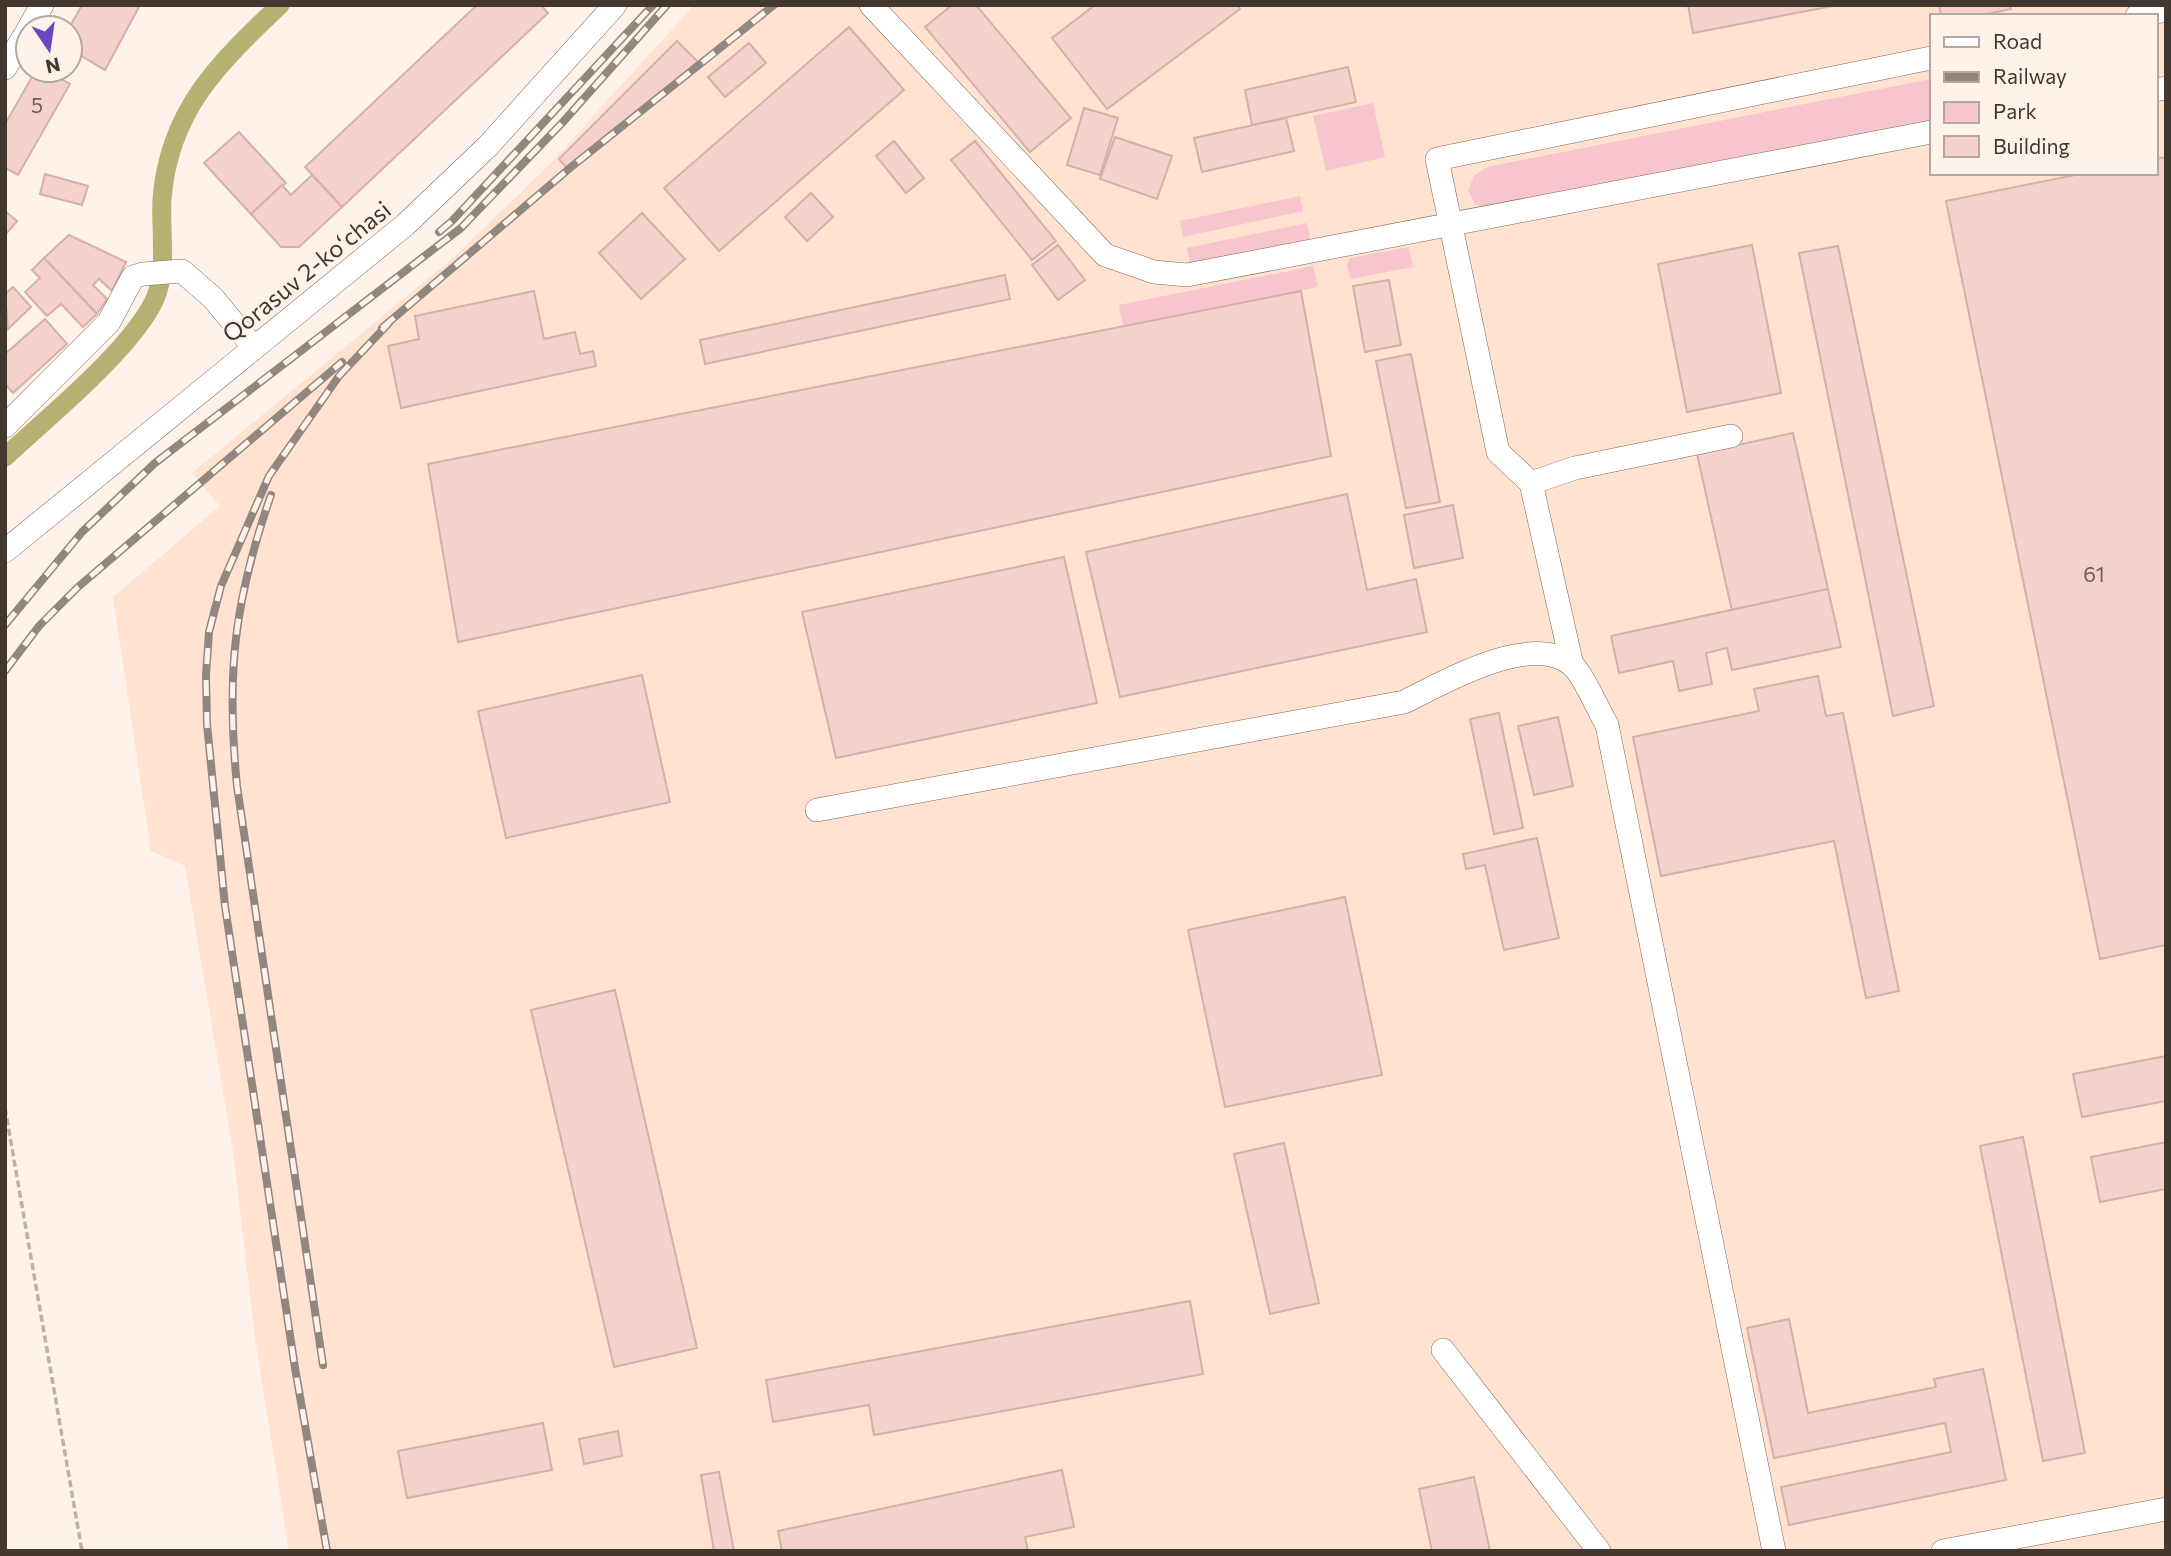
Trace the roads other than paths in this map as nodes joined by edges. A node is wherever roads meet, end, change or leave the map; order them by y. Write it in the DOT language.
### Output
graph roads {
  1 [pos="615,5"];
  2 [pos="871,5"];
  3 [pos="2166,10"];
  4 [pos="2147,14"];
  5 [pos="14,53"];
  6 [pos="1930,58"];
  7 [pos="5,68"];
  8 [pos="1930,132"];
  9 [pos="1450,223"];
  10 [pos="254,348"];
  11 [pos="5,426"];
  12 [pos="1731,436"];
  13 [pos="1531,483"];
  14 [pos="5,551"];
  15 [pos="1572,665"];
  16 [pos="817,810"];
  17 [pos="1443,1350"];
  18 [pos="2166,1509"];
  19 [pos="1599,1551"];
  20 [pos="1774,1551"];
  21 [pos="1943,1551"];
  1 -- 10 [label="street, Qorasuv 2-koʻchasi"];
  2 -- 9 [label="street"];
  3 -- 4 [label="street"];
  5 -- 7 [label="street"];
  6 -- 9 [label="street"];
  8 -- 9 [label="street"];
  9 -- 13 [label="street"];
  10 -- 11 [label="street"];
  10 -- 14 [label="street, Qorasuv 2-koʻchasi"];
  12 -- 13 [label="street"];
  13 -- 15 [label="street"];
  15 -- 16 [label="street"];
  15 -- 20 [label="street"];
  17 -- 19 [label="street"];
  18 -- 21 [label="street"];
}
